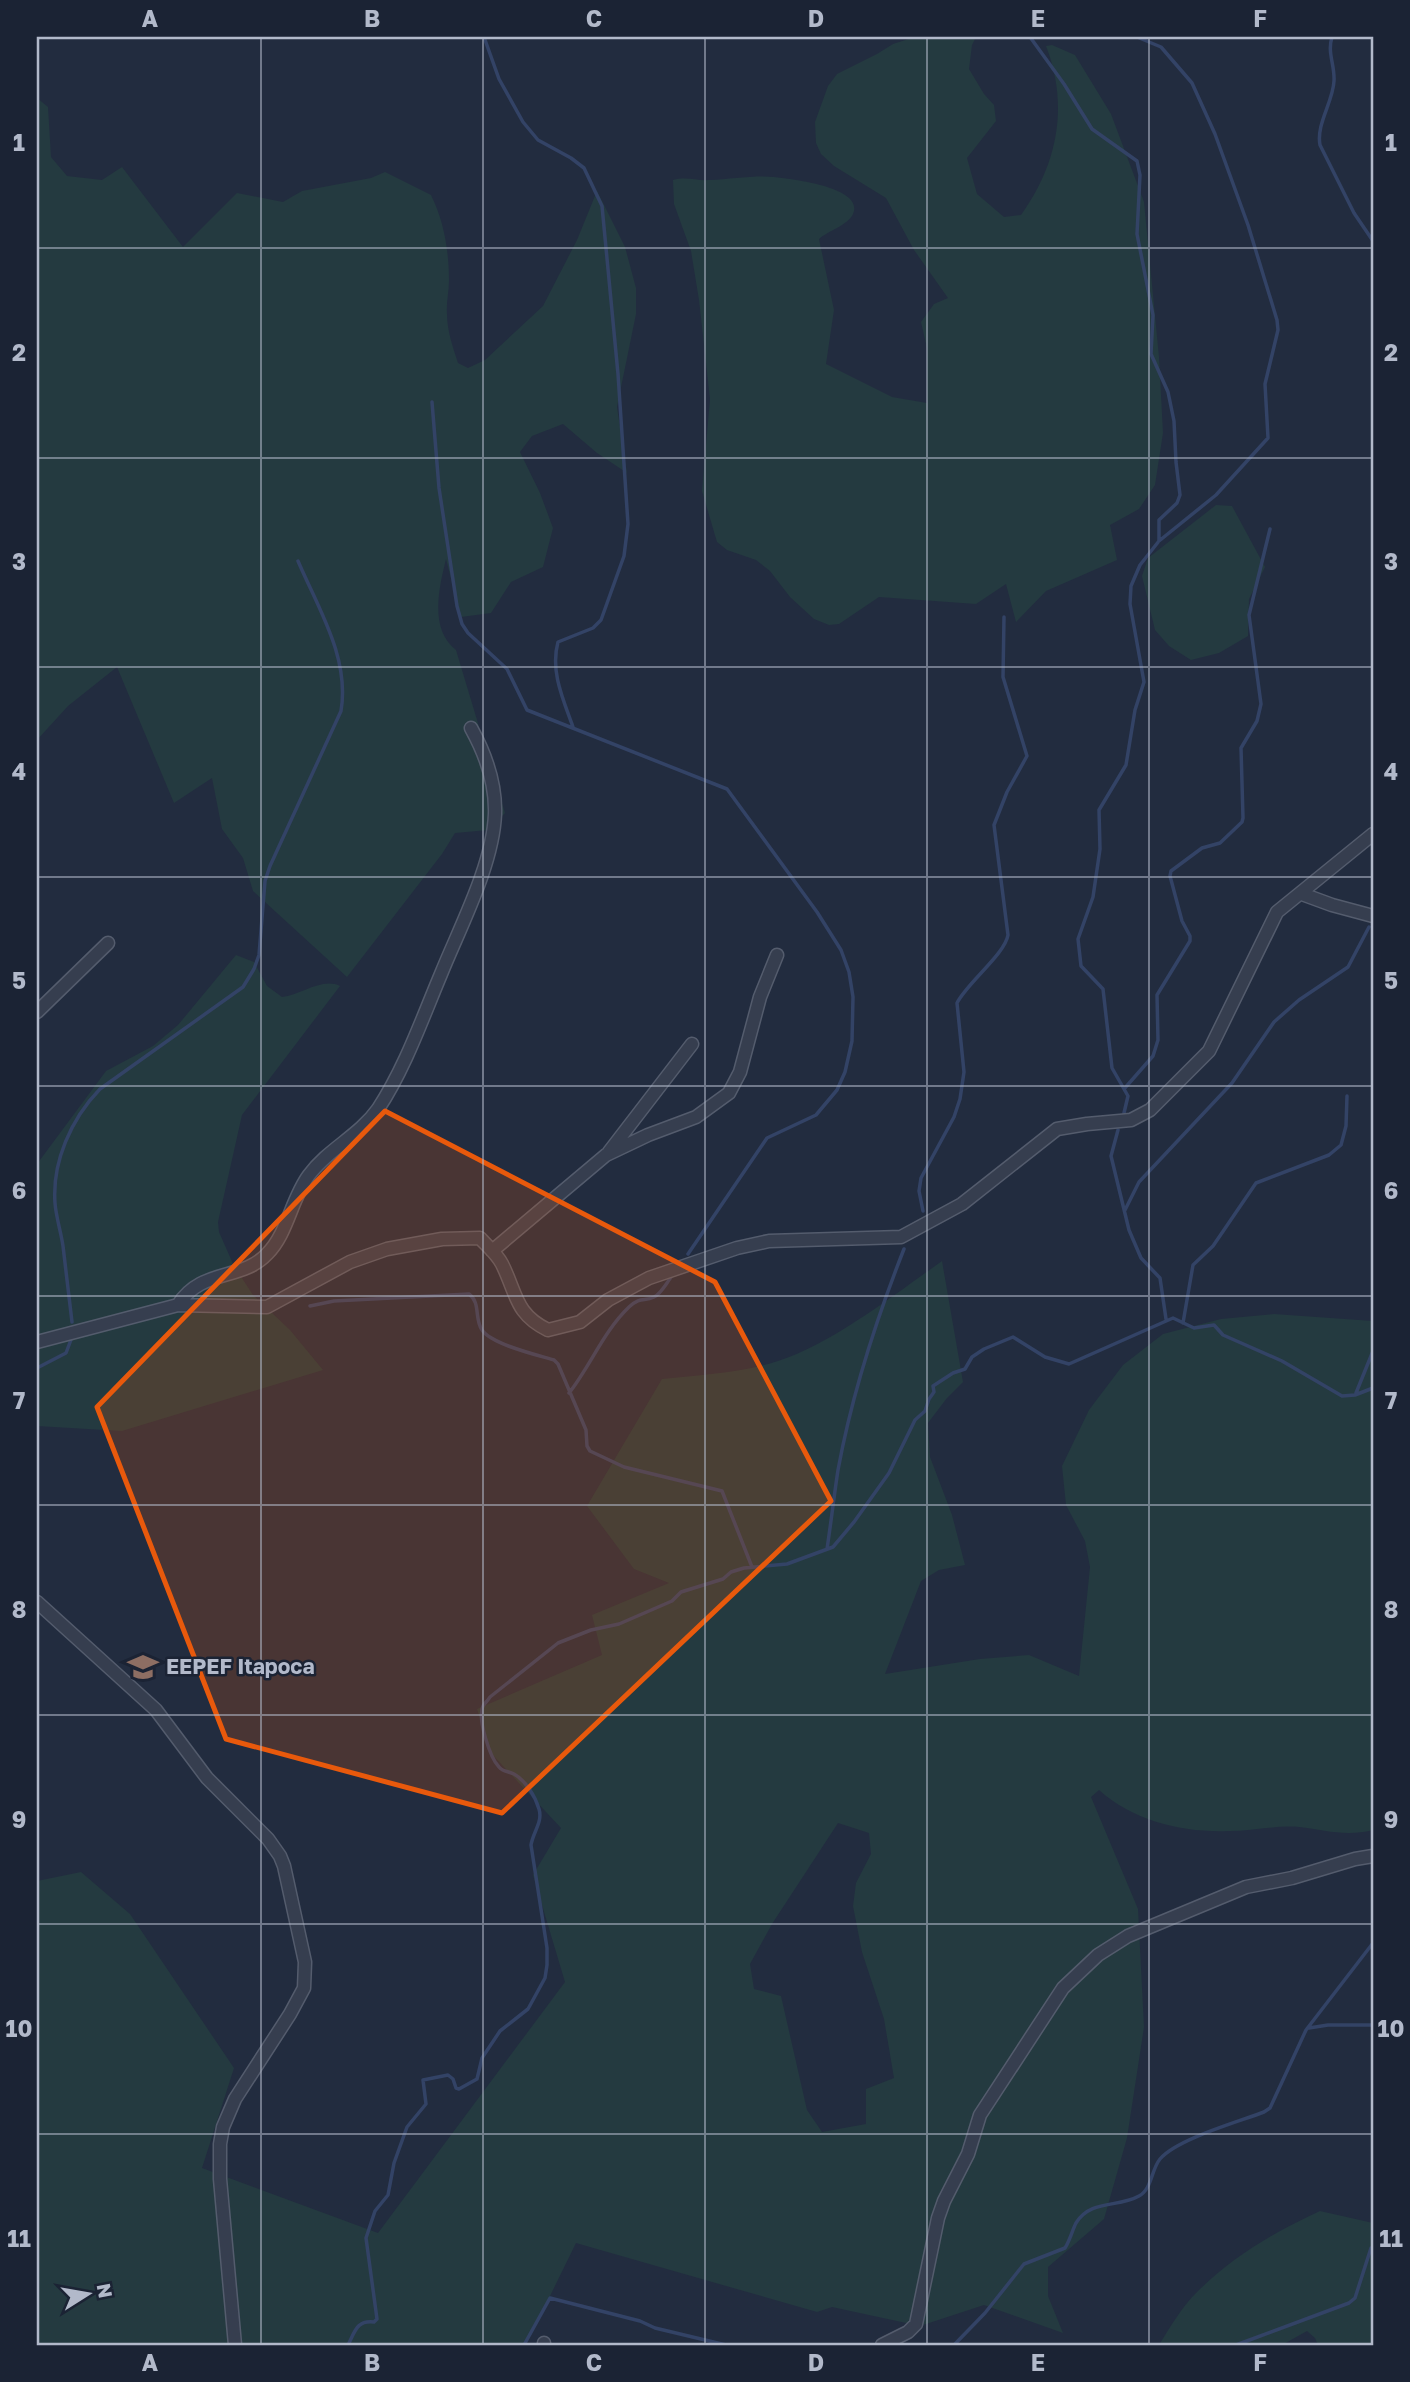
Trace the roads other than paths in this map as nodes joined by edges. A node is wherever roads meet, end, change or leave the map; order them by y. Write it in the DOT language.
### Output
graph roads {
  1 [pos="471,728"];
  2 [pos="1373,834"];
  3 [pos="1302,894"];
  4 [pos="1373,916"];
  5 [pos="108,943"];
  6 [pos="777,955"];
  7 [pos="37,1012"];
  8 [pos="692,1044"];
  9 [pos="606,1155"];
  10 [pos="492,1251"];
  11 [pos="178,1306"];
  12 [pos="37,1342"];
  13 [pos="37,1602"];
  14 [pos="1373,1856"];
  15 [pos="235,2345"];
  16 [pos="882,2345"];
  1 -- 11 [label="street"];
  2 -- 3 [label="street"];
  3 -- 4 [label="street"];
  3 -- 10 [label="street"];
  5 -- 7 [label="street"];
  6 -- 9 [label="street"];
  8 -- 9 [label="street"];
  9 -- 10 [label="street"];
  10 -- 11 [label="street"];
  11 -- 12 [label="street"];
  13 -- 15 [label="street"];
  14 -- 16 [label="street"];
}
